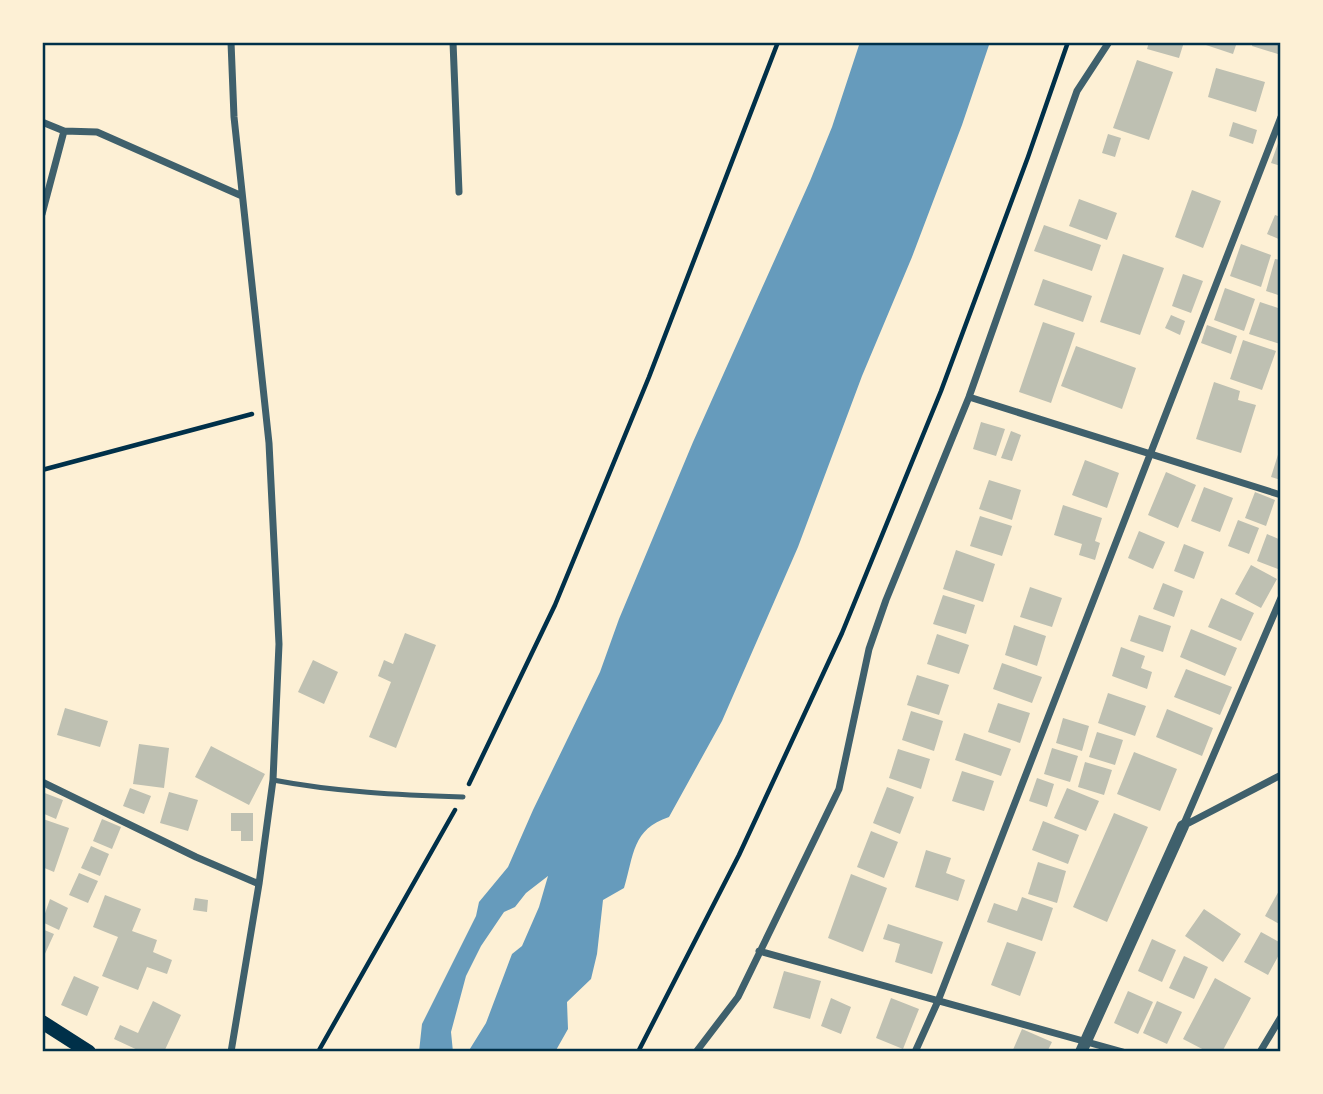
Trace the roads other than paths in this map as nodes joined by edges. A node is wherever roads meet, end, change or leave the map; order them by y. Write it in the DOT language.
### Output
graph roads {
  1 [pos="232,42"];
  2 [pos="453,42"];
  3 [pos="1109,42"];
  4 [pos="1281,117"];
  5 [pos="42,122"];
  6 [pos="64,131"];
  7 [pos="459,192"];
  8 [pos="242,196"];
  9 [pos="42,214"];
  10 [pos="969,397"];
  11 [pos="1151,455"];
  12 [pos="1281,495"];
  13 [pos="1281,598"];
  14 [pos="1281,775"];
  15 [pos="273,780"];
  16 [pos="42,782"];
  17 [pos="463,797"];
  18 [pos="1183,826"];
  19 [pos="258,884"];
  20 [pos="759,951"];
  21 [pos="938,1001"];
  22 [pos="1281,1017"];
  23 [pos="42,1022"];
  24 [pos="1083,1047"];
  25 [pos="89,1052"];
  26 [pos="231,1052"];
  27 [pos="696,1052"];
  28 [pos="915,1052"];
  29 [pos="1123,1052"];
  30 [pos="1260,1052"];
  1 -- 8 [label="street"];
  2 -- 7 [label="street"];
  3 -- 10 [label="street"];
  4 -- 11 [label="street"];
  5 -- 6 [label="street"];
  6 -- 8 [label="street"];
  6 -- 9 [label="street"];
  8 -- 15 [label="street"];
  10 -- 11 [label="street"];
  10 -- 20 [label="street"];
  11 -- 12 [label="street"];
  11 -- 21 [label="street"];
  13 -- 18 [label="street"];
  14 -- 18 [label="street"];
  15 -- 17 [label="lane"];
  15 -- 19 [label="street"];
  16 -- 19 [label="street"];
  18 -- 24 [label="street"];
  19 -- 26 [label="street"];
  20 -- 21 [label="street"];
  20 -- 27 [label="street"];
  21 -- 24 [label="street"];
  21 -- 28 [label="street"];
  22 -- 30 [label="street"];
  23 -- 25 [label="main road"];
  24 -- 29 [label="street"];
}
